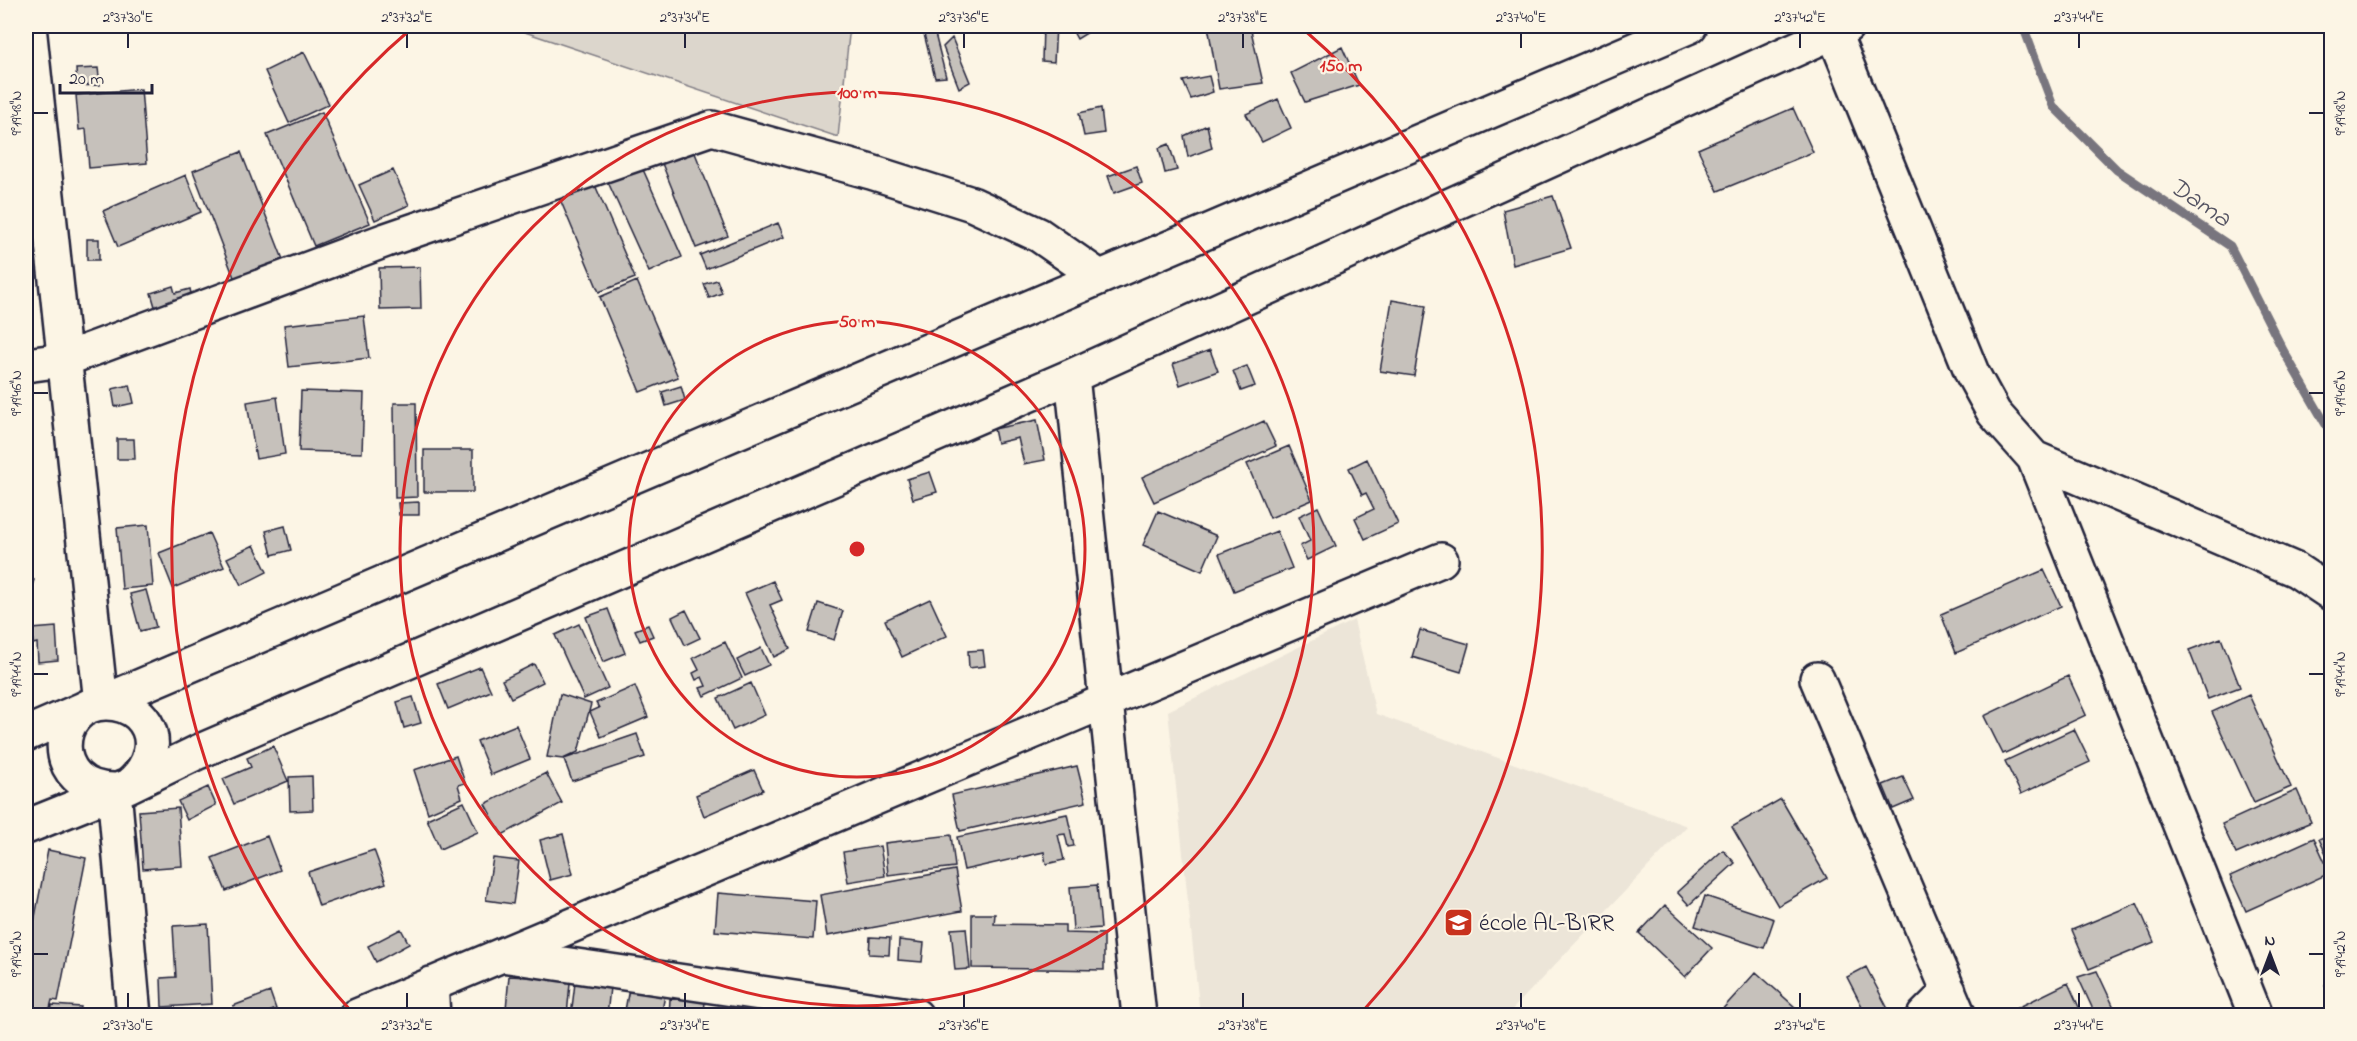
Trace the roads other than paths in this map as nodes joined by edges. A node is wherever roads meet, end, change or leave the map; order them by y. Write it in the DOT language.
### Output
graph roads {
  1 [pos="29,26"];
  2 [pos="1690,26"];
  3 [pos="1837,27"];
  4 [pos="1098,276"];
  5 [pos="39,359"];
  6 [pos="1072,376"];
  7 [pos="2034,458"];
  8 [pos="1441,560"];
  9 [pos="2331,594"];
  10 [pos="1817,679"];
  11 [pos="1105,701"];
  12 [pos="94,705"];
  13 [pos="26,734"];
  14 [pos="121,788"];
  15 [pos="26,827"];
  16 [pos="501,954"];
  17 [pos="432,1000"];
  18 [pos="1954,1003"];
  19 [pos="134,1016"];
  20 [pos="357,1016"];
  21 [pos="916,1016"];
  22 [pos="1139,1016"];
  23 [pos="1924,1016"];
  24 [pos="2256,1016"];
  1 -- 5 [label="street"];
  2 -- 4 [label="street"];
  3 -- 6 [label="street"];
  3 -- 7 [label="street"];
  4 -- 5 [label="street"];
  4 -- 12 [label="street"];
  5 -- 12 [label="street"];
  6 -- 11 [label="street"];
  6 -- 14 [label="street"];
  7 -- 9 [label="street"];
  7 -- 24 [label="street"];
  8 -- 11 [label="street"];
  10 -- 18 [label="street"];
  11 -- 16 [label="street"];
  11 -- 22 [label="street"];
  12 -- 13 [label="street"];
  12 -- 14 [label="street"];
  12 -- 14 [label="street"];
  14 -- 15 [label="street"];
  14 -- 19 [label="street"];
  16 -- 17 [label="street"];
  16 -- 21 [label="street"];
  17 -- 20 [label="street"];
  18 -- 23 [label="street"];
}
